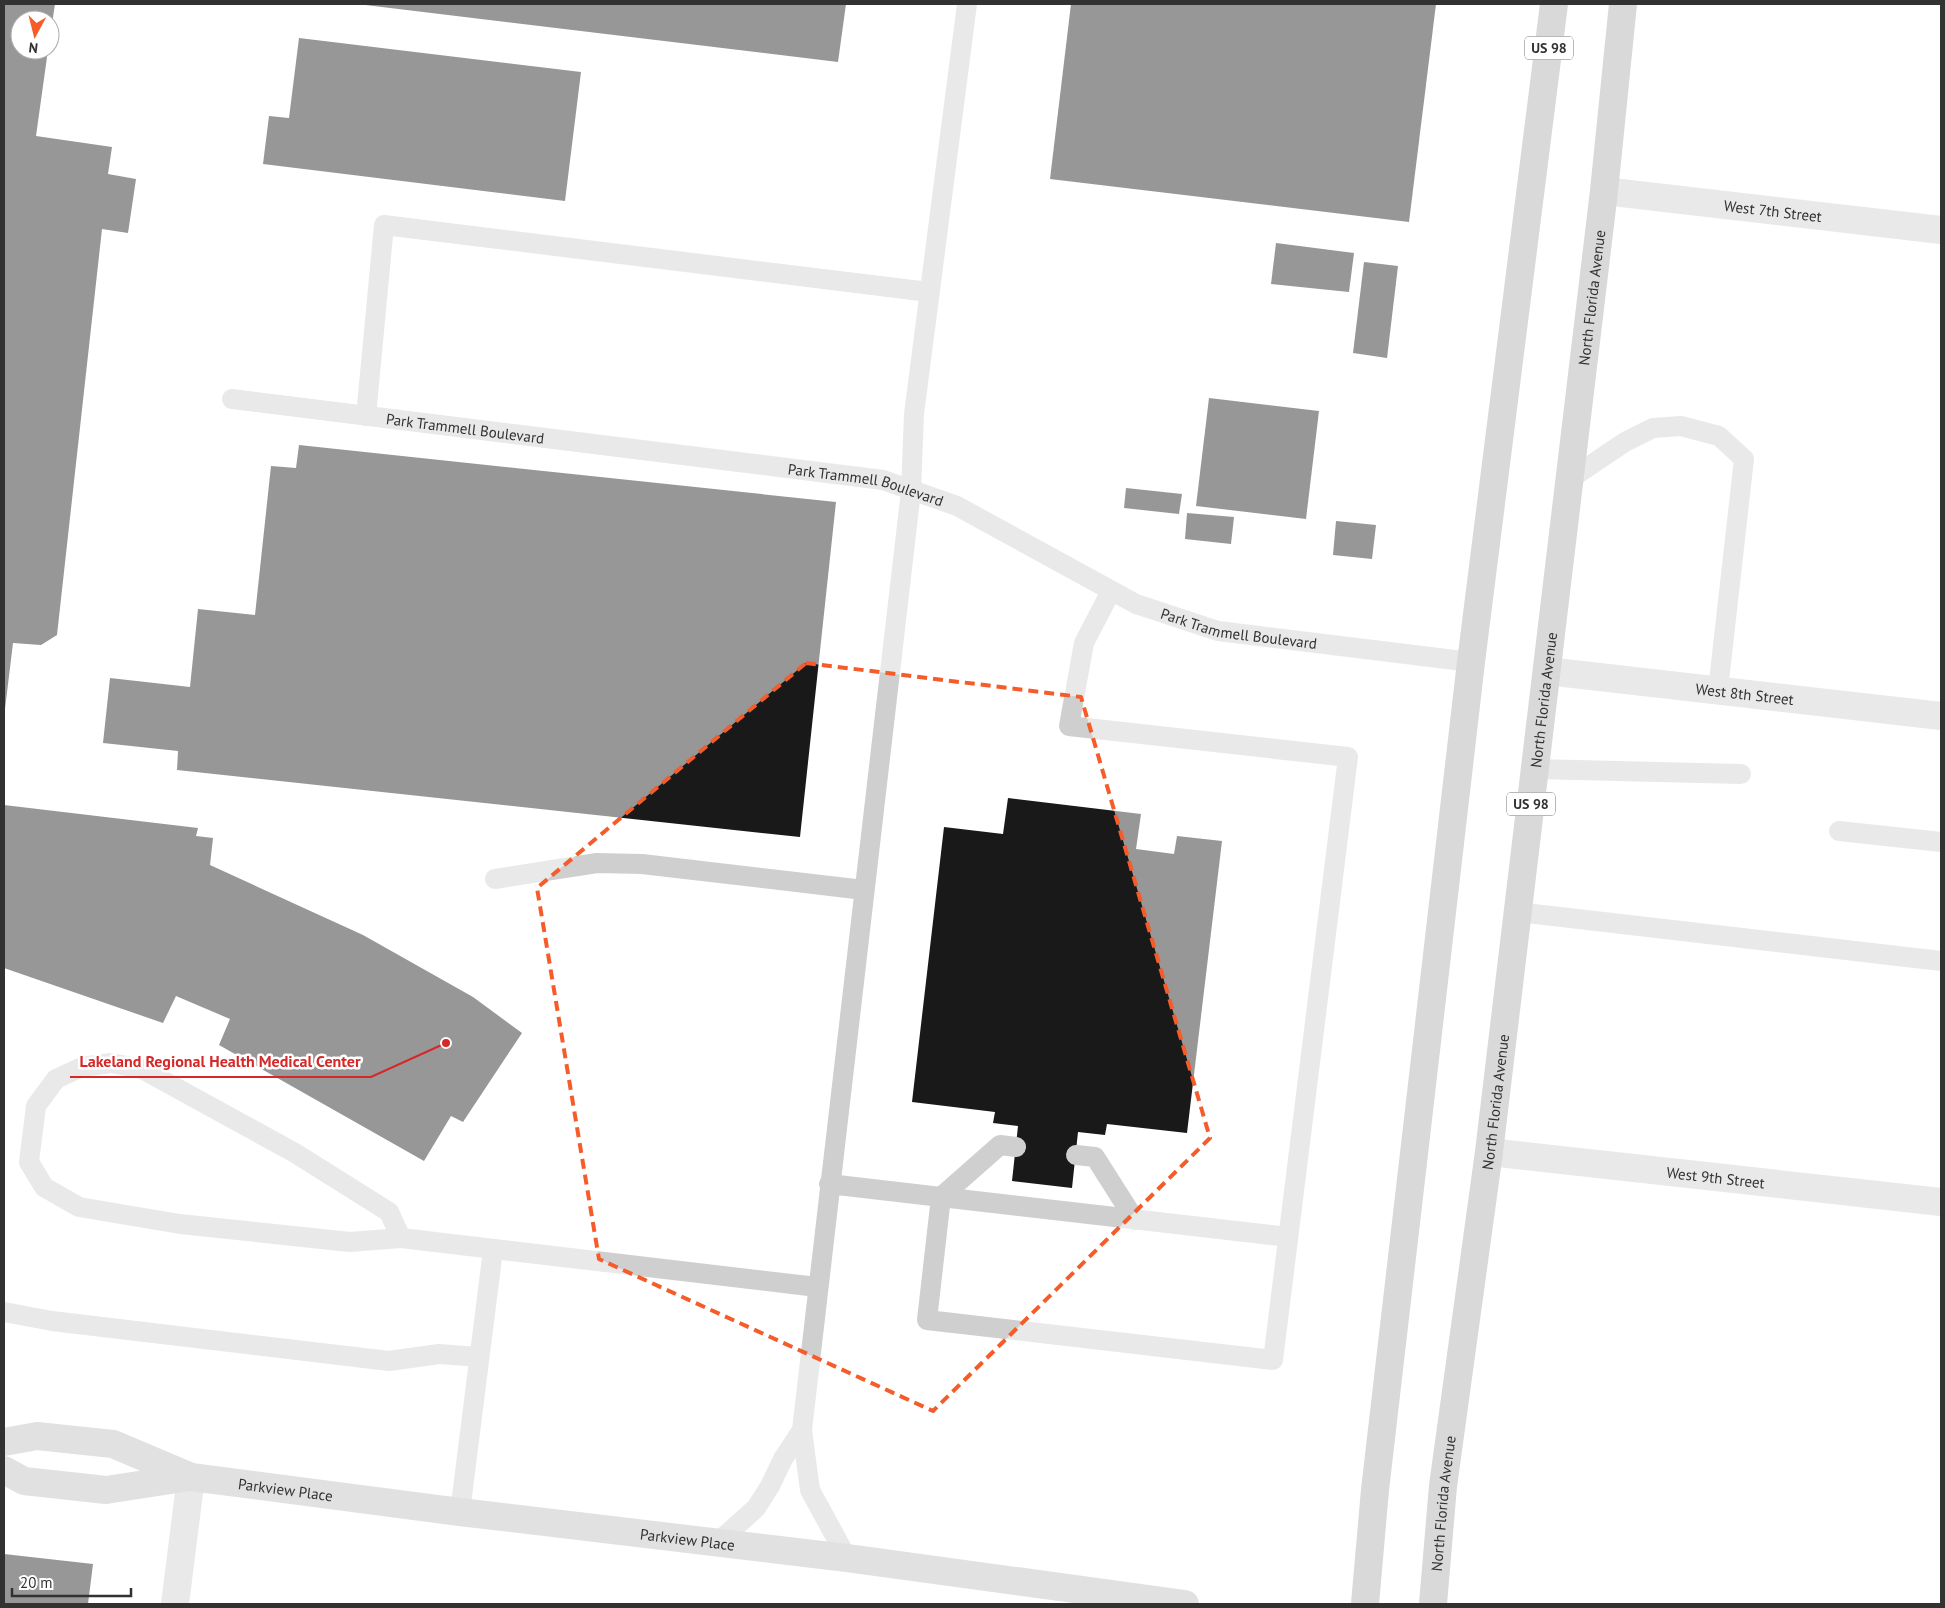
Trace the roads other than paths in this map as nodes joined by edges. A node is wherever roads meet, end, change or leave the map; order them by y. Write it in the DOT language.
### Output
graph roads {
  1 [pos="967,4"];
  2 [pos="1554,4"];
  3 [pos="1623,4"];
  4 [pos="1604,191"];
  5 [pos="1941,230"];
  6 [pos="929,292"];
  7 [pos="232,399"];
  8 [pos="366,416"];
  9 [pos="1570,479"];
  10 [pos="911,491"];
  11 [pos="1111,591"];
  12 [pos="1471,662"];
  13 [pos="1547,670"];
  14 [pos="1718,690"];
  15 [pos="1941,716"];
  16 [pos="1535,769"];
  17 [pos="1741,774"];
  18 [pos="1839,832"];
  19 [pos="1941,842"];
  20 [pos="495,879"];
  21 [pos="864,890"];
  22 [pos="1518,912"];
  23 [pos="1941,961"];
  24 [pos="1016,1147"];
  25 [pos="1489,1152"];
  26 [pos="1076,1154"];
  27 [pos="829,1184"];
  28 [pos="941,1198"];
  29 [pos="1941,1202"];
  30 [pos="1135,1220"];
  31 [pos="401,1238"];
  32 [pos="1288,1238"];
  33 [pos="493,1250"];
  34 [pos="817,1287"];
  35 [pos="4,1312"];
  36 [pos="479,1357"];
  37 [pos="802,1430"];
  38 [pos="4,1442"];
  39 [pos="4,1470"];
  40 [pos="191,1477"];
  41 [pos="460,1512"];
  42 [pos="716,1543"];
  43 [pos="847,1558"];
  44 [pos="175,1604"];
  45 [pos="1185,1604"];
  46 [pos="1365,1604"];
  47 [pos="1433,1604"];
  1 -- 6 [label="lane"];
  2 -- 12 [label="main road, US 98"];
  3 -- 4 [label="main road, North Florida Avenue / US 98"];
  4 -- 5 [label="street, West 7th Street"];
  4 -- 9 [label="main road, North Florida Avenue / US 98"];
  6 -- 8 [label="lane"];
  6 -- 10 [label="lane"];
  7 -- 8 [label="lane, Park Trammell Boulevard"];
  8 -- 10 [label="lane, Park Trammell Boulevard"];
  9 -- 13 [label="main road, North Florida Avenue / US 98"];
  9 -- 14 [label="lane"];
  10 -- 11 [label="lane, Park Trammell Boulevard"];
  10 -- 21 [label="lane"];
  11 -- 12 [label="lane, Park Trammell Boulevard"];
  11 -- 32 [label="lane"];
  12 -- 46 [label="main road, US 98"];
  13 -- 14 [label="street, West 8th Street"];
  13 -- 16 [label="main road, North Florida Avenue / US 98"];
  14 -- 15 [label="street, West 8th Street"];
  16 -- 17 [label="lane"];
  16 -- 22 [label="main road, North Florida Avenue / US 98"];
  18 -- 19 [label="lane"];
  20 -- 21 [label="lane"];
  21 -- 27 [label="lane"];
  22 -- 23 [label="lane"];
  22 -- 25 [label="main road, North Florida Avenue / US 98"];
  24 -- 28 [label="lane"];
  25 -- 29 [label="street, West 9th Street"];
  25 -- 47 [label="main road, North Florida Avenue / US 98"];
  26 -- 30 [label="lane"];
  27 -- 28 [label="lane"];
  27 -- 34 [label="lane"];
  28 -- 30 [label="lane"];
  28 -- 32 [label="lane"];
  30 -- 32 [label="lane"];
  31 -- 31 [label="lane"];
  31 -- 33 [label="lane"];
  33 -- 34 [label="lane"];
  33 -- 36 [label="lane"];
  34 -- 37 [label="lane"];
  35 -- 36 [label="lane"];
  36 -- 41 [label="lane"];
  37 -- 42 [label="lane"];
  37 -- 43 [label="lane"];
  38 -- 40 [label="street, Parkview Place"];
  39 -- 40 [label="street, Parkview Place"];
  40 -- 41 [label="street, Parkview Place"];
  40 -- 44 [label="street"];
  41 -- 42 [label="street, Parkview Place"];
  42 -- 43 [label="street, Parkview Place"];
  43 -- 45 [label="street, Parkview Place"];
}
